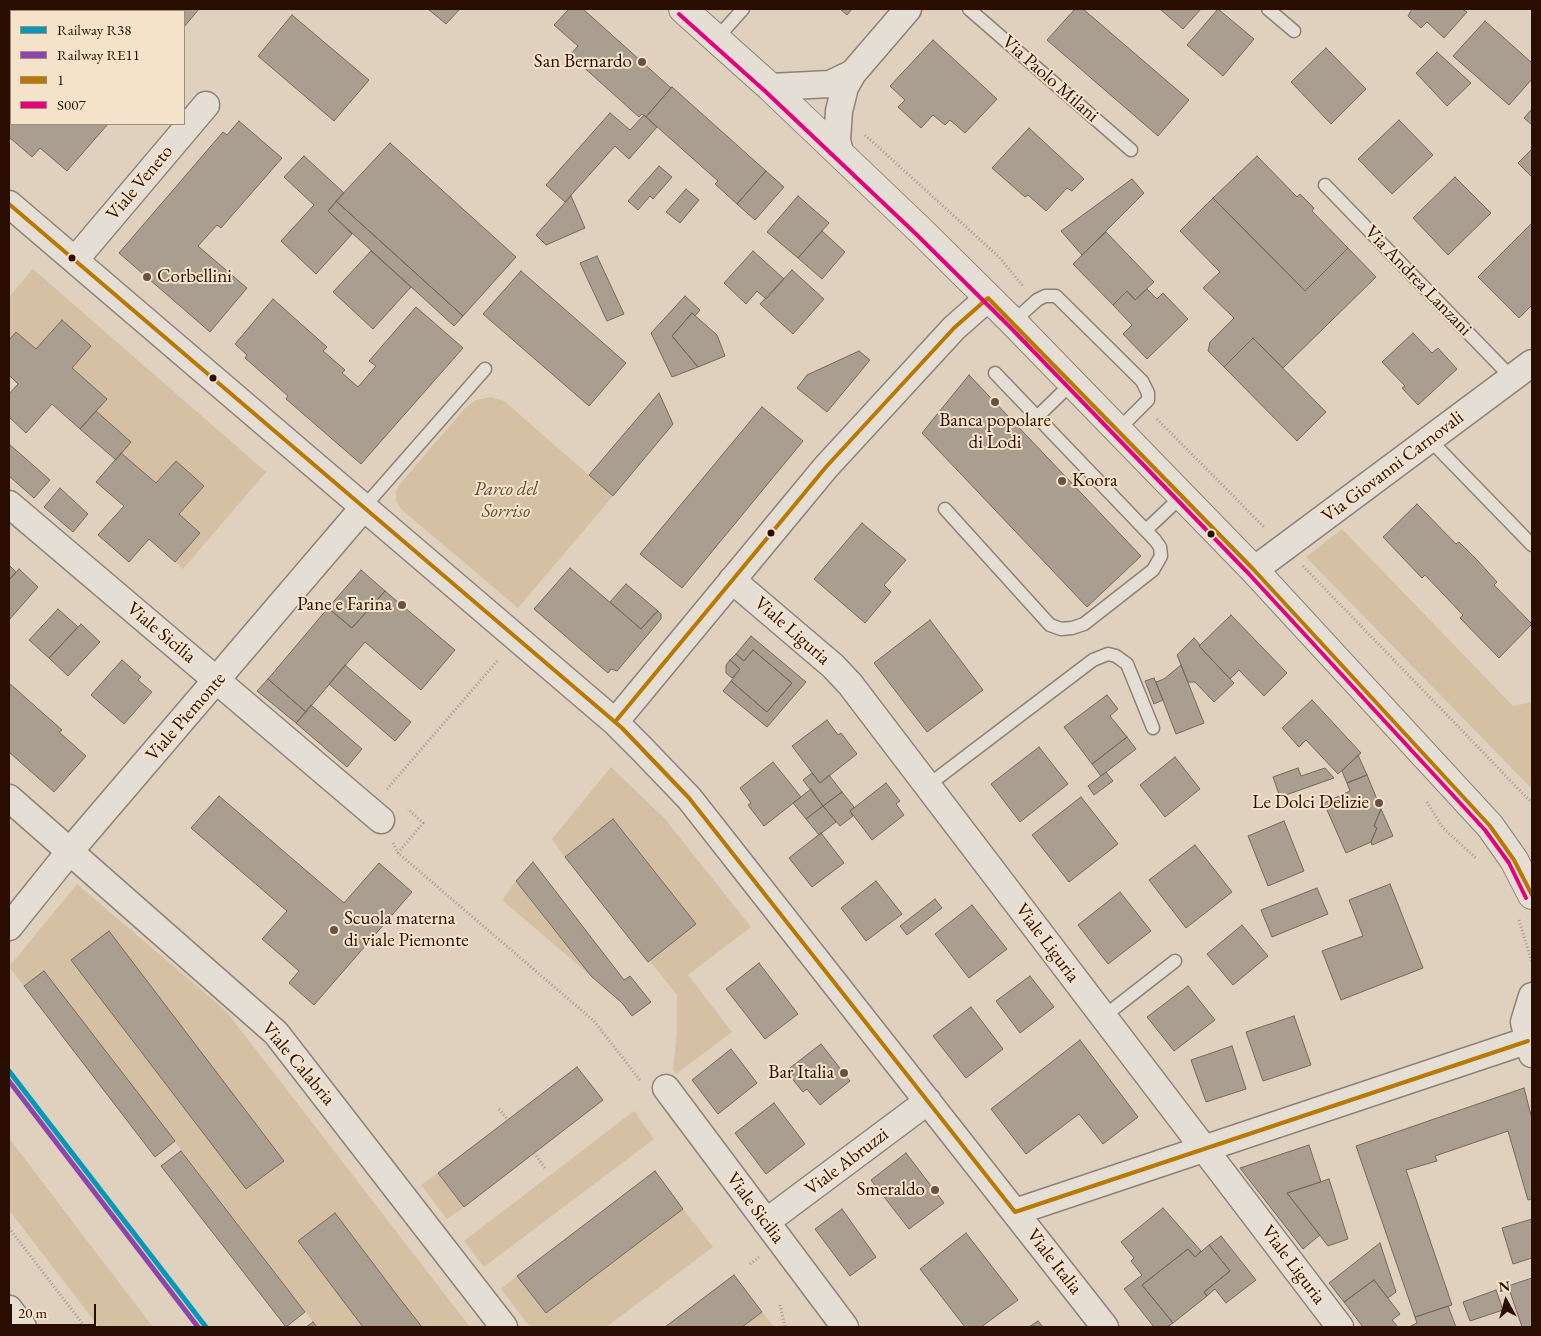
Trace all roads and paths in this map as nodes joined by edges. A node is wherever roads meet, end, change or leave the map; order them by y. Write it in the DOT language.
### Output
graph roads {
  1 [pos="683,9"];
  2 [pos="743,9"];
  3 [pos="908,9"];
  4 [pos="969,9"];
  5 [pos="1268,9"];
  6 [pos="1294,31"];
  7 [pos="717,38"];
  8 [pos="854,73"];
  9 [pos="770,87"];
  10 [pos="206,106"];
  11 [pos="839,111"];
  12 [pos="1131,150"];
  13 [pos="840,153"];
  14 [pos="1325,185"];
  15 [pos="9,204"];
  16 [pos="75,260"];
  17 [pos="988,298"];
  18 [pos="1036,300"];
  19 [pos="1013,322"];
  20 [pos="485,369"];
  21 [pos="1522,370"];
  22 [pos="995,372"];
  23 [pos="1072,383"];
  24 [pos="1037,416"];
  25 [pos="1118,430"];
  26 [pos="1430,440"];
  27 [pos="1182,496"];
  28 [pos="9,504"];
  29 [pos="364,507"];
  30 [pos="945,509"];
  31 [pos="1146,530"];
  32 [pos="1532,545"];
  33 [pos="1254,570"];
  34 [pos="732,580"];
  35 [pos="517,638"];
  36 [pos="217,681"];
  37 [pos="615,722"];
  38 [pos="1153,728"];
  39 [pos="927,786"];
  40 [pos="393,797"];
  41 [pos="9,798"];
  42 [pos="1425,799"];
  43 [pos="401,804"];
  44 [pos="381,820"];
  45 [pos="1490,826"];
  46 [pos="70,851"];
  47 [pos="398,853"];
  48 [pos="1532,855"];
  49 [pos="1480,862"];
  50 [pos="1525,903"];
  51 [pos="9,927"];
  52 [pos="1175,961"];
  53 [pos="1532,963"];
  54 [pos="1532,996"];
  55 [pos="1104,1017"];
  56 [pos="1531,1045"];
  57 [pos="666,1088"];
  58 [pos="928,1101"];
  59 [pos="499,1109"];
  60 [pos="508,1120"];
  61 [pos="1204,1149"];
  62 [pos="534,1153"];
  63 [pos="545,1168"];
  64 [pos="1015,1212"];
  65 [pos="766,1222"];
  66 [pos="9,1228"];
  67 [pos="780,1305"];
  68 [pos="9,1309"];
  69 [pos="23,1327"];
  70 [pos="85,1327"];
  71 [pos="504,1327"];
  72 [pos="785,1327"];
  73 [pos="845,1327"];
  74 [pos="1105,1327"];
  75 [pos="1340,1327"];
  1 -- 7 [label="street"];
  2 -- 7 [label="lane"];
  3 -- 8 [label="street"];
  4 -- 12 [label="lane, Via Paolo Milani"];
  5 -- 6 [label="lane"];
  7 -- 9 [label="street"];
  8 -- 9 [label="street"];
  8 -- 11 [label="street"];
  9 -- 13 [label="street"];
  10 -- 16 [label="street, Viale Veneto"];
  11 -- 13 [label="street"];
  11 -- 18 [label="path"];
  13 -- 17 [label="street"];
  14 -- 21 [label="lane, Via Andrea Lanzani"];
  15 -- 16 [label="street, Viale Italia"];
  16 -- 29 [label="street, Viale Italia"];
  17 -- 19 [label="street"];
  17 -- 34 [label="street"];
  18 -- 19 [label="lane"];
  18 -- 25 [label="lane"];
  19 -- 23 [label="street"];
  20 -- 29 [label="lane"];
  21 -- 26 [label="street, Via Giovanni Carnovali"];
  22 -- 24 [label="lane"];
  23 -- 24 [label="lane"];
  23 -- 25 [label="street"];
  24 -- 31 [label="lane"];
  25 -- 27 [label="street"];
  26 -- 32 [label="lane"];
  26 -- 33 [label="street, Via Giovanni Carnovali"];
  27 -- 31 [label="lane"];
  27 -- 33 [label="street"];
  28 -- 36 [label="street, Viale Sicilia"];
  29 -- 35 [label="street, Viale Italia"];
  29 -- 36 [label="street, Viale Piemonte"];
  30 -- 31 [label="lane"];
  33 -- 45 [label="street"];
  34 -- 37 [label="street"];
  34 -- 39 [label="street, Viale Liguria"];
  35 -- 37 [label="street, Viale Italia"];
  35 -- 40 [label="path"];
  36 -- 44 [label="street, Viale Sicilia"];
  36 -- 46 [label="street, Viale Piemonte"];
  37 -- 58 [label="street, Viale Italia"];
  38 -- 39 [label="lane"];
  39 -- 55 [label="street, Viale Liguria"];
  41 -- 46 [label="street, Viale Calabria"];
  42 -- 49 [label="path"];
  43 -- 47 [label="path"];
  44 -- 47 [label="path"];
  45 -- 48 [label="street"];
  45 -- 50 [label="street"];
  46 -- 51 [label="street, Viale Piemonte"];
  46 -- 71 [label="street, Viale Calabria"];
  47 -- 57 [label="path"];
  50 -- 53 [label="path"];
  52 -- 55 [label="lane"];
  54 -- 56 [label="street"];
  55 -- 61 [label="street, Viale Liguria"];
  56 -- 61 [label="street"];
  57 -- 65 [label="street, Viale Sicilia"];
  58 -- 64 [label="street, Viale Italia"];
  58 -- 65 [label="street, Viale Abruzzi"];
  59 -- 60 [label="path"];
  61 -- 64 [label="street"];
  61 -- 75 [label="street, Viale Liguria"];
  62 -- 63 [label="path"];
  64 -- 74 [label="street, Viale Italia"];
  65 -- 73 [label="street, Viale Sicilia"];
  66 -- 70 [label="path"];
  67 -- 72 [label="path"];
  68 -- 69 [label="street"];
}
